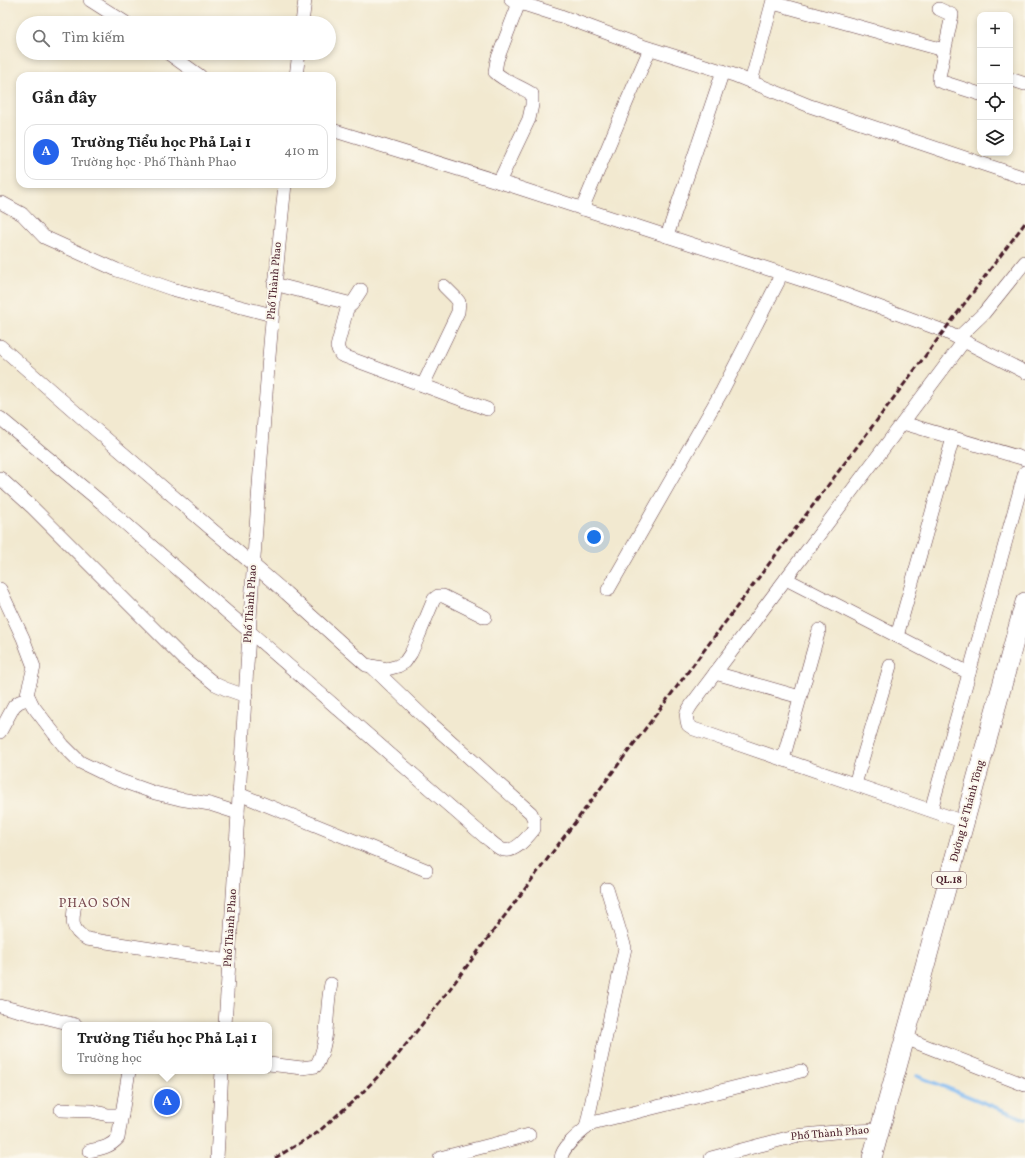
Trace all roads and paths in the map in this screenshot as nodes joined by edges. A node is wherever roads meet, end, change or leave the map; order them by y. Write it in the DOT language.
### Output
graph roads {
  1 [pos="90,0"];
  2 [pos="304,0"];
  3 [pos="515,1"];
  4 [pos="773,2"];
  5 [pos="938,9"];
  6 [pos="115,16"];
  7 [pos="303,16"];
  8 [pos="650,49"];
  9 [pos="944,50"];
  10 [pos="178,60"];
  11 [pos="298,60"];
  12 [pos="194,72"];
  13 [pos="297,72"];
  14 [pos="723,72"];
  15 [pos="1013,80"];
  16 [pos="751,82"];
  17 [pos="1025,84"];
  18 [pos="977,93"];
  19 [pos="336,131"];
  20 [pos="1025,178"];
  21 [pos="499,182"];
  22 [pos="285,188"];
  23 [pos="2,203"];
  24 [pos="582,209"];
  25 [pos="667,236"];
  26 [pos="1025,262"];
  27 [pos="780,273"];
  28 [pos="274,284"];
  29 [pos="444,286"];
  30 [pos="361,290"];
  31 [pos="352,304"];
  32 [pos="272,315"];
  33 [pos="961,340"];
  34 [pos="0,346"];
  35 [pos="1025,372"];
  36 [pos="423,385"];
  37 [pos="487,409"];
  38 [pos="0,418"];
  39 [pos="903,423"];
  40 [pos="953,438"];
  41 [pos="1025,459"];
  42 [pos="1025,472"];
  43 [pos="0,478"];
  44 [pos="253,569"];
  45 [pos="786,579"];
  46 [pos="0,589"];
  47 [pos="608,590"];
  48 [pos="1025,602"];
  49 [pos="485,616"];
  50 [pos="250,628"];
  51 [pos="819,630"];
  52 [pos="898,636"];
  53 [pos="372,666"];
  54 [pos="890,666"];
  55 [pos="715,673"];
  56 [pos="969,673"];
  57 [pos="246,696"];
  58 [pos="800,697"];
  59 [pos="29,698"];
  60 [pos="0,732"];
  61 [pos="783,760"];
  62 [pos="855,784"];
  63 [pos="239,794"];
  64 [pos="931,810"];
  65 [pos="238,813"];
  66 [pos="964,822"];
  67 [pos="426,870"];
  68 [pos="607,889"];
  69 [pos="75,904"];
  70 [pos="229,961"];
  71 [pos="331,984"];
  72 [pos="0,1006"];
  73 [pos="64,1022"];
  74 [pos="225,1022"];
  75 [pos="905,1038"];
  76 [pos="272,1064"];
  77 [pos="801,1071"];
  78 [pos="129,1074"];
  79 [pos="222,1074"];
  80 [pos="1025,1085"];
  81 [pos="60,1110"];
  82 [pos="122,1115"];
  83 [pos="586,1128"];
  84 [pos="880,1130"];
  85 [pos="529,1135"];
  86 [pos="89,1151"];
  87 [pos="217,1158"];
  88 [pos="440,1158"];
  89 [pos="560,1158"];
  90 [pos="711,1158"];
  91 [pos="872,1158"];
  1 -- 6 [label="street"];
  2 -- 7 [label="street"];
  3 -- 8 [label="street"];
  3 -- 21 [label="street"];
  4 -- 9 [label="street"];
  4 -- 16 [label="street"];
  5 -- 9 [label="street"];
  8 -- 14 [label="street"];
  8 -- 24 [label="street"];
  9 -- 18 [label="street"];
  10 -- 12 [label="street"];
  11 -- 13 [label="street"];
  14 -- 16 [label="street"];
  14 -- 25 [label="street"];
  15 -- 17 [label="street"];
  16 -- 20 [label="street"];
  19 -- 21 [label="street"];
  21 -- 24 [label="street"];
  22 -- 28 [label="street, Phố Thành Phao"];
  23 -- 32 [label="street"];
  24 -- 25 [label="street"];
  25 -- 27 [label="street"];
  26 -- 33 [label="street"];
  27 -- 33 [label="street"];
  27 -- 47 [label="street"];
  28 -- 31 [label="street"];
  28 -- 32 [label="street, Phố Thành Phao"];
  29 -- 36 [label="street"];
  30 -- 31 [label="street"];
  31 -- 36 [label="street"];
  32 -- 44 [label="street, Phố Thành Phao"];
  33 -- 35 [label="street"];
  33 -- 39 [label="street"];
  34 -- 44 [label="street"];
  36 -- 37 [label="street"];
  38 -- 50 [label="street"];
  39 -- 40 [label="street"];
  39 -- 45 [label="street"];
  40 -- 41 [label="street"];
  40 -- 52 [label="street"];
  42 -- 56 [label="street"];
  43 -- 57 [label="street"];
  44 -- 50 [label="street, Phố Thành Phao"];
  44 -- 53 [label="street"];
  45 -- 52 [label="street"];
  45 -- 55 [label="street"];
  46 -- 59 [label="street"];
  48 -- 66 [label="highway, Đường Lê Thánh Tông / QL.18"];
  49 -- 53 [label="street"];
  50 -- 53 [label="street"];
  50 -- 57 [label="street, Phố Thành Phao"];
  51 -- 58 [label="street"];
  52 -- 56 [label="street"];
  54 -- 62 [label="street"];
  55 -- 58 [label="street"];
  55 -- 61 [label="street"];
  56 -- 64 [label="street"];
  57 -- 63 [label="street, Phố Thành Phao"];
  58 -- 61 [label="street"];
  59 -- 60 [label="street"];
  59 -- 65 [label="street"];
  61 -- 62 [label="street"];
  62 -- 64 [label="street"];
  63 -- 65 [label="street, Phố Thành Phao"];
  63 -- 67 [label="street"];
  64 -- 66 [label="street"];
  65 -- 70 [label="street, Phố Thành Phao"];
  66 -- 75 [label="highway, Đường Lê Thánh Tông / QL.18"];
  68 -- 83 [label="street"];
  69 -- 70 [label="street"];
  70 -- 74 [label="street, Phố Thành Phao"];
  71 -- 76 [label="street"];
  72 -- 73 [label="street"];
  75 -- 80 [label="street"];
  75 -- 84 [label="highway, Đường Lê Thánh Tông / QL.18"];
  77 -- 83 [label="street"];
  78 -- 82 [label="street"];
  79 -- 87 [label="street"];
  81 -- 82 [label="street"];
  82 -- 86 [label="street"];
  83 -- 89 [label="street"];
  84 -- 90 [label="street, Phố Thành Phao"];
  84 -- 91 [label="highway, Đường Lê Thánh Tông / QL.18"];
  85 -- 88 [label="street"];
}
